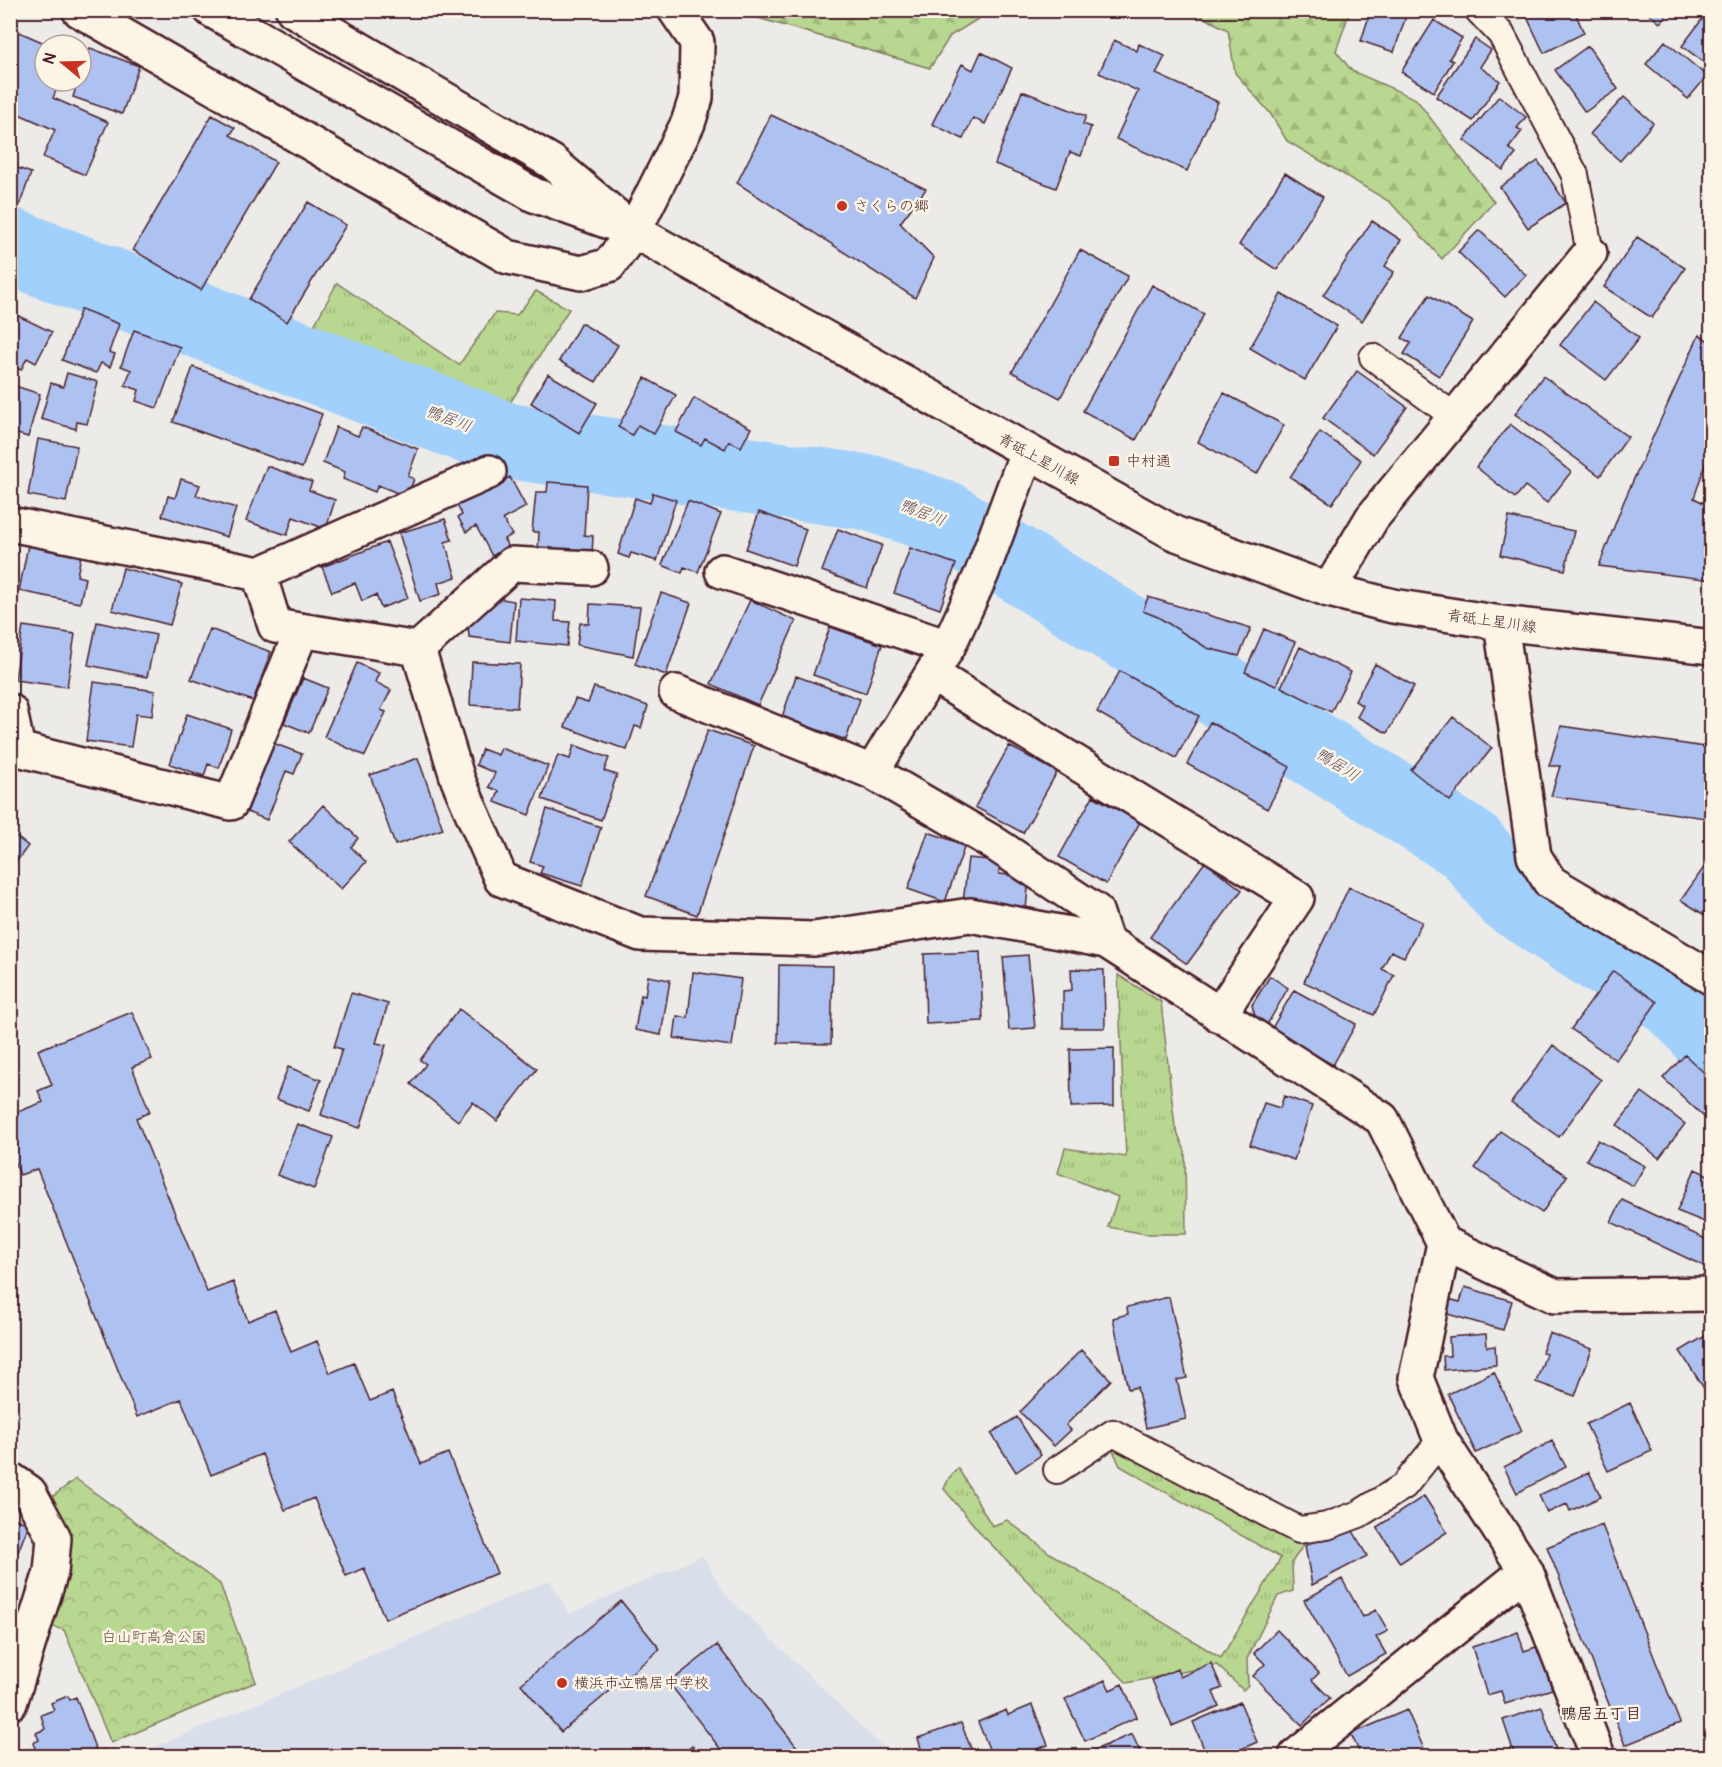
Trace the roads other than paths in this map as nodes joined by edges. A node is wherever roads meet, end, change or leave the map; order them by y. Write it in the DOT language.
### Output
graph roads {
  1 [pos="79,10"];
  2 [pos="211,10"];
  3 [pos="293,10"];
  4 [pos="675,10"];
  5 [pos="1478,10"];
  6 [pos="634,231"];
  7 [pos="1590,253"];
  8 [pos="1373,357"];
  9 [pos="1455,417"];
  10 [pos="1028,452"];
  11 [pos="489,472"];
  12 [pos="11,524"];
  13 [pos="10,529"];
  14 [pos="591,568"];
  15 [pos="722,571"];
  16 [pos="259,574"];
  17 [pos="1329,590"];
  18 [pos="1501,623"];
  19 [pos="301,632"];
  20 [pos="1712,647"];
  21 [pos="418,649"];
  22 [pos="940,661"];
  23 [pos="676,692"];
  24 [pos="10,711"];
  25 [pos="872,772"];
  26 [pos="1106,941"];
  27 [pos="1712,978"];
  28 [pos="1219,1015"];
  29 [pos="1444,1242"];
  30 [pos="1712,1294"];
  31 [pos="1441,1440"];
  32 [pos="1057,1470"];
  33 [pos="10,1479"];
  34 [pos="1526,1571"];
  35 [pos="10,1703"];
  36 [pos="1296,1756"];
  37 [pos="1598,1756"];
  1 -- 6 [label="street"];
  2 -- 6 [label="street"];
  3 -- 6 [label="street"];
  4 -- 6 [label="street"];
  5 -- 7 [label="lane"];
  6 -- 10 [label="street, 青砥上星川線"];
  7 -- 9 [label="street"];
  8 -- 9 [label="lane"];
  9 -- 17 [label="street"];
  10 -- 17 [label="street, 青砥上星川線"];
  10 -- 22 [label="street"];
  11 -- 16 [label="street"];
  12 -- 13 [label="street"];
  12 -- 16 [label="street"];
  14 -- 21 [label="street"];
  15 -- 22 [label="street"];
  16 -- 19 [label="street"];
  17 -- 18 [label="street, 青砥上星川線"];
  18 -- 20 [label="street, 青砥上星川線"];
  18 -- 27 [label="street"];
  19 -- 21 [label="street"];
  19 -- 24 [label="street"];
  21 -- 26 [label="street"];
  22 -- 25 [label="street"];
  22 -- 28 [label="street"];
  23 -- 25 [label="street"];
  25 -- 26 [label="street"];
  26 -- 28 [label="street"];
  28 -- 29 [label="street"];
  29 -- 30 [label="street"];
  29 -- 31 [label="street"];
  31 -- 32 [label="lane"];
  31 -- 34 [label="street"];
  33 -- 35 [label="street"];
  34 -- 36 [label="street"];
  34 -- 37 [label="street"];
}
